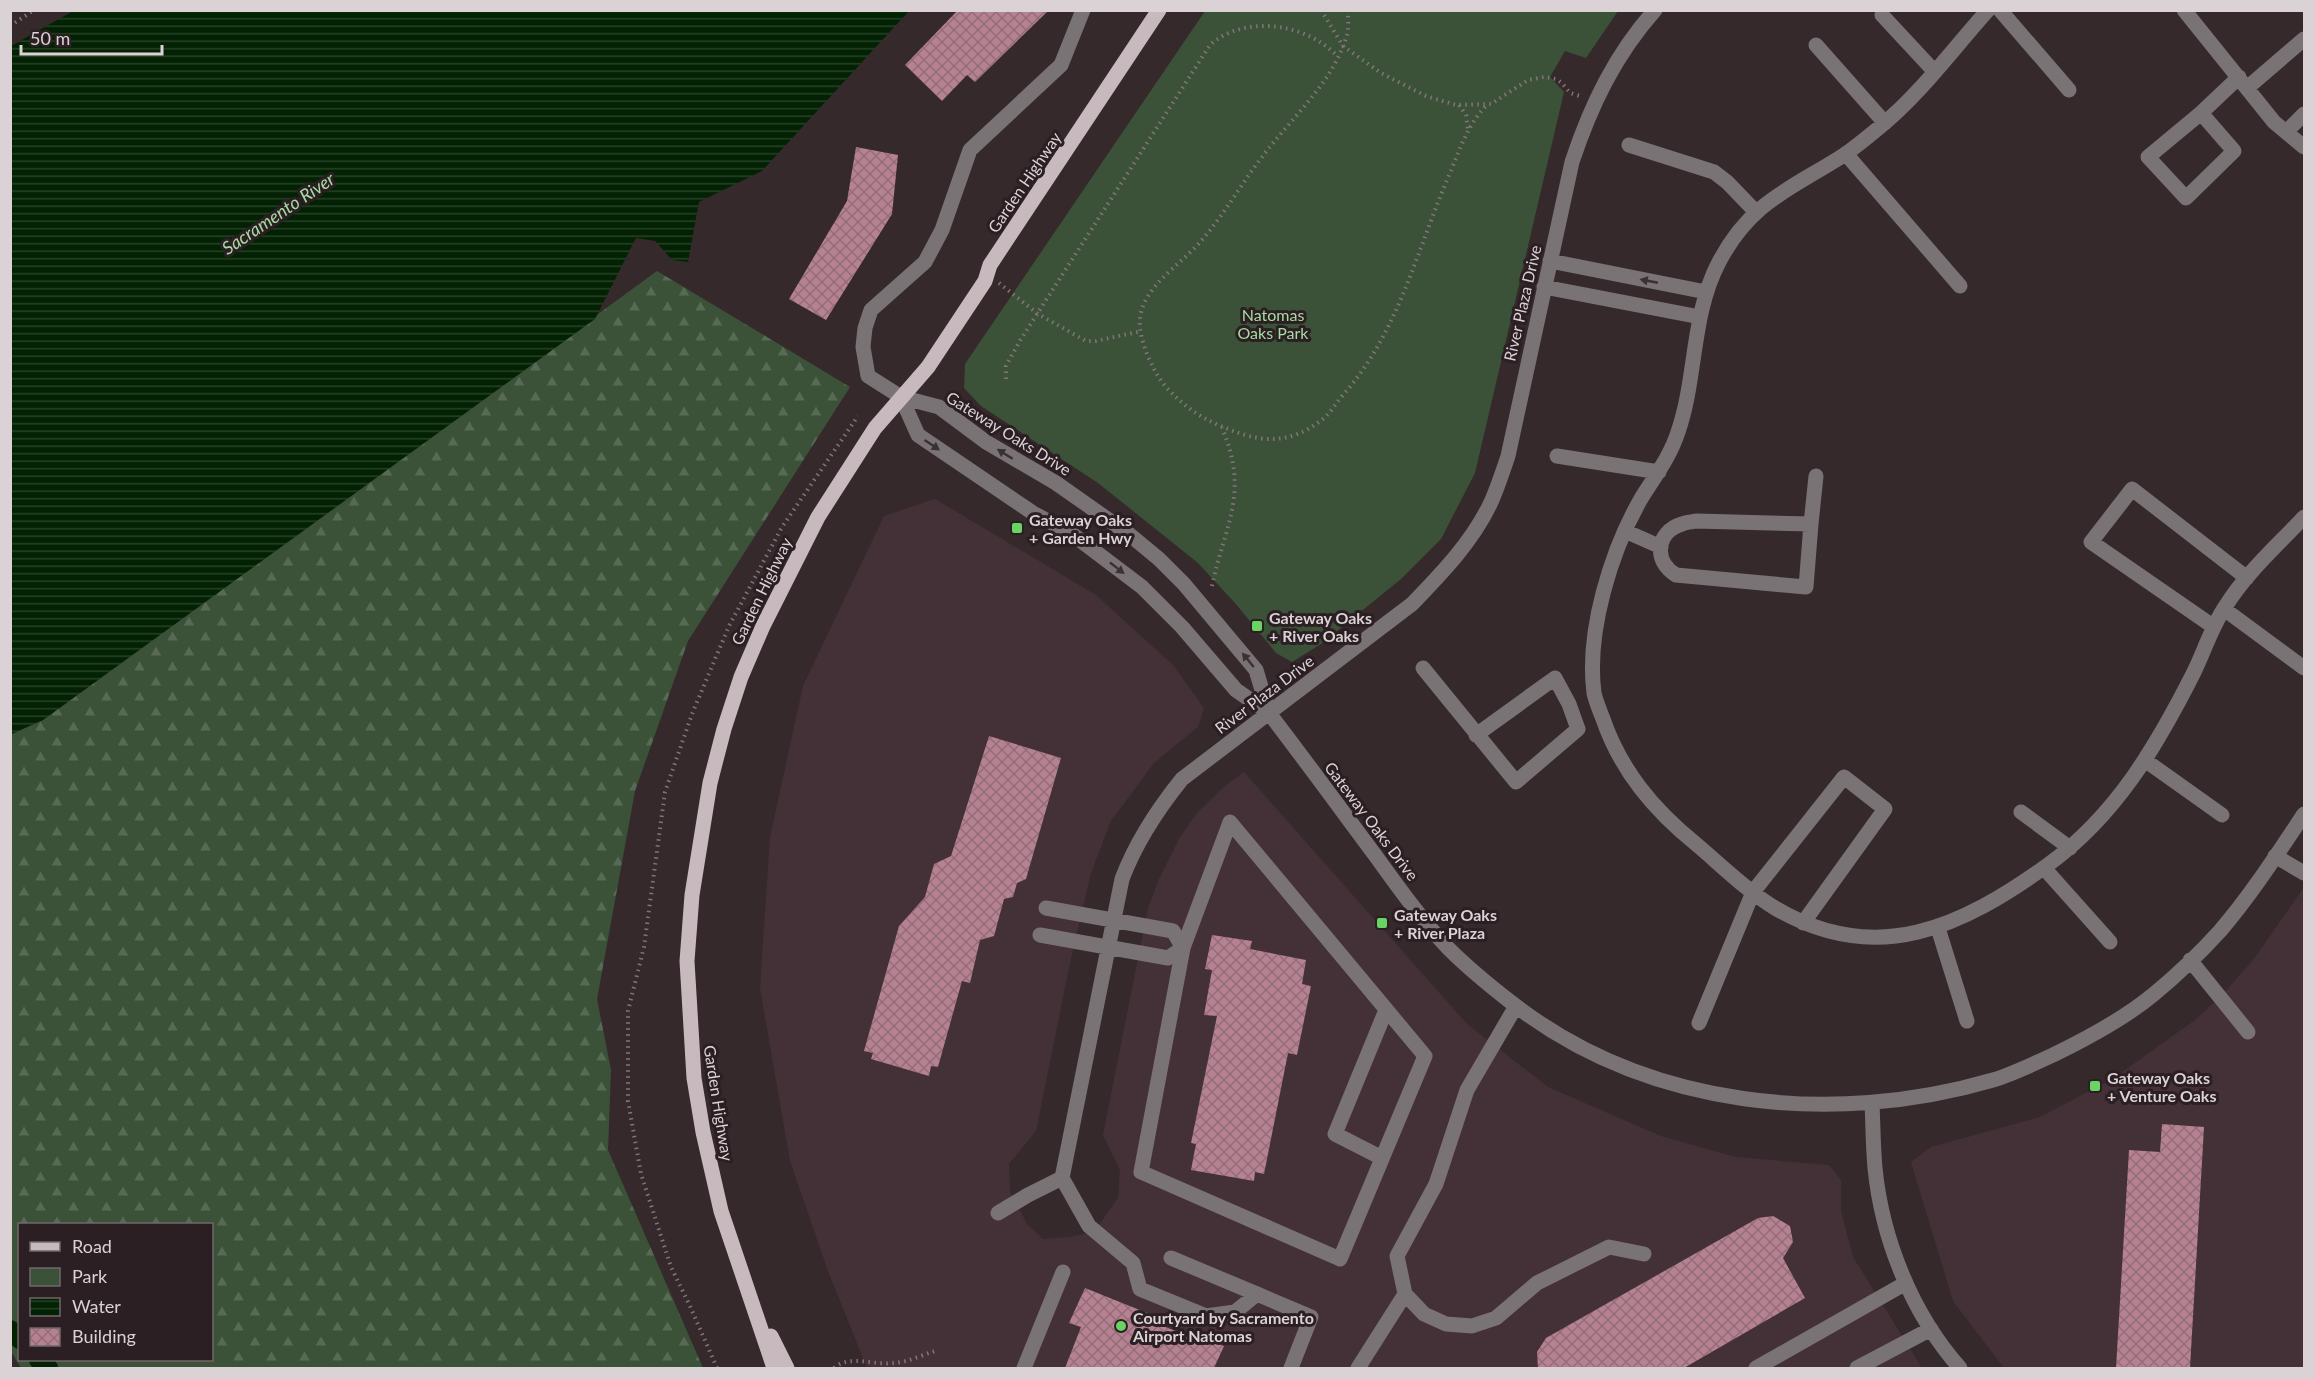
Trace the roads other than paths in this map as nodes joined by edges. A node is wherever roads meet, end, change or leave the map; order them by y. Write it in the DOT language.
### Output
graph roads {
  1 [pos="1083,10"];
  2 [pos="1159,10"];
  3 [pos="1655,10"];
  4 [pos="1988,10"];
  5 [pos="2000,10"];
  6 [pos="2184,10"];
  7 [pos="1882,15"];
  8 [pos="2304,39"];
  9 [pos="1816,45"];
  10 [pos="1934,71"];
  11 [pos="2243,83"];
  12 [pos="2069,90"];
  13 [pos="2201,113"];
  14 [pos="2304,114"];
  15 [pos="1885,123"];
  16 [pos="2286,132"];
  17 [pos="1629,145"];
  18 [pos="2304,147"];
  19 [pos="1846,154"];
  20 [pos="1756,212"];
  21 [pos="1550,261"];
  22 [pos="1960,286"];
  23 [pos="1544,287"];
  24 [pos="1706,292"];
  25 [pos="1700,317"];
  26 [pos="902,397"];
  27 [pos="1557,456"];
  28 [pos="1659,472"];
  29 [pos="1816,476"];
  30 [pos="2304,517"];
  31 [pos="1811,524"];
  32 [pos="1625,531"];
  33 [pos="1661,547"];
  34 [pos="2247,578"];
  35 [pos="2223,609"];
  36 [pos="2214,627"];
  37 [pos="1423,668"];
  38 [pos="2304,668"];
  39 [pos="1596,700"];
  40 [pos="1569,704"];
  41 [pos="1269,713"];
  42 [pos="1476,735"];
  43 [pos="2146,761"];
  44 [pos="2020,812"];
  45 [pos="2304,814"];
  46 [pos="2222,815"];
  47 [pos="2300,830"];
  48 [pos="2070,848"];
  49 [pos="2275,856"];
  50 [pos="2044,868"];
  51 [pos="2304,873"];
  52 [pos="1753,892"];
  53 [pos="1046,908"];
  54 [pos="1114,920"];
  55 [pos="1803,923"];
  56 [pos="1938,928"];
  57 [pos="1041,935"];
  58 [pos="2110,942"];
  59 [pos="1108,948"];
  60 [pos="1183,948"];
  61 [pos="2190,960"];
  62 [pos="1516,1006"];
  63 [pos="1386,1010"];
  64 [pos="1968,1021"];
  65 [pos="1699,1023"];
  66 [pos="2248,1032"];
  67 [pos="1872,1103"];
  68 [pos="1382,1158"];
  69 [pos="1062,1178"];
  70 [pos="998,1213"];
  71 [pos="1644,1254"];
  72 [pos="1171,1258"];
  73 [pos="1063,1272"];
  74 [pos="745,1281"];
  75 [pos="1906,1283"];
  76 [pos="1257,1294"];
  77 [pos="1405,1294"];
  78 [pos="1931,1329"];
  79 [pos="1866,1366"];
  80 [pos="774,1368"];
  81 [pos="787,1368"];
  82 [pos="1024,1368"];
  83 [pos="1291,1368"];
  84 [pos="1358,1368"];
  85 [pos="1756,1368"];
  86 [pos="1960,1368"];
  1 -- 26 [label="street"];
  2 -- 26 [label="main road, Garden Highway"];
  3 -- 21 [label="street, River Plaza Drive"];
  4 -- 10 [label="street"];
  5 -- 12 [label="street"];
  6 -- 11 [label="street"];
  7 -- 10 [label="street"];
  8 -- 11 [label="street"];
  9 -- 15 [label="street"];
  10 -- 15 [label="street"];
  11 -- 13 [label="street"];
  11 -- 16 [label="street"];
  13 -- 13 [label="street"];
  14 -- 16 [label="street"];
  15 -- 19 [label="street"];
  16 -- 18 [label="street"];
  17 -- 20 [label="street"];
  19 -- 20 [label="street"];
  19 -- 22 [label="street"];
  20 -- 24 [label="street"];
  21 -- 23 [label="street, River Plaza Drive"];
  24 -- 21 [label="street, one-way"];
  23 -- 25 [label="street"];
  23 -- 41 [label="street, River Plaza Drive"];
  24 -- 25 [label="street"];
  25 -- 28 [label="street"];
  26 -- 41 [label="street, Gateway Oaks Drive, one-way"];
  41 -- 26 [label="street, Gateway Oaks Drive, one-way"];
  26 -- 74 [label="main road, Garden Highway"];
  27 -- 28 [label="street"];
  28 -- 32 [label="street"];
  29 -- 31 [label="street"];
  30 -- 34 [label="street"];
  31 -- 33 [label="street"];
  31 -- 33 [label="street"];
  32 -- 33 [label="street"];
  32 -- 39 [label="street"];
  34 -- 35 [label="street"];
  34 -- 36 [label="street"];
  35 -- 36 [label="street"];
  35 -- 38 [label="street"];
  36 -- 43 [label="street"];
  37 -- 42 [label="street"];
  39 -- 40 [label="street"];
  39 -- 52 [label="street"];
  40 -- 42 [label="street"];
  40 -- 42 [label="street"];
  41 -- 54 [label="street, River Plaza Drive"];
  41 -- 62 [label="street, Gateway Oaks Drive"];
  43 -- 46 [label="street"];
  43 -- 48 [label="street"];
  44 -- 48 [label="street"];
  45 -- 47 [label="street, Gateway Oaks Drive"];
  47 -- 49 [label="street, Gateway Oaks Drive"];
  48 -- 50 [label="street"];
  49 -- 51 [label="street"];
  49 -- 61 [label="street, Gateway Oaks Drive"];
  50 -- 56 [label="street"];
  50 -- 58 [label="street"];
  52 -- 55 [label="street"];
  52 -- 55 [label="street"];
  52 -- 65 [label="street"];
  53 -- 54 [label="street"];
  54 -- 59 [label="street, River Plaza Drive"];
  54 -- 60 [label="street"];
  55 -- 56 [label="street"];
  56 -- 64 [label="street"];
  57 -- 59 [label="street"];
  59 -- 60 [label="street"];
  59 -- 69 [label="street, River Plaza Drive"];
  60 -- 63 [label="street"];
  60 -- 68 [label="street"];
  61 -- 66 [label="street"];
  61 -- 67 [label="street, Gateway Oaks Drive"];
  62 -- 67 [label="street, Gateway Oaks Drive"];
  62 -- 77 [label="street"];
  63 -- 68 [label="street"];
  63 -- 68 [label="street"];
  67 -- 75 [label="street"];
  69 -- 70 [label="street"];
  69 -- 76 [label="street"];
  71 -- 77 [label="street"];
  72 -- 76 [label="street"];
  73 -- 82 [label="street"];
  74 -- 80 [label="main road, Garden Highway"];
  74 -- 81 [label="main road, Garden Highway"];
  75 -- 78 [label="street"];
  75 -- 85 [label="street"];
  76 -- 83 [label="street"];
  77 -- 84 [label="street"];
  78 -- 79 [label="street"];
  78 -- 86 [label="street"];
}
